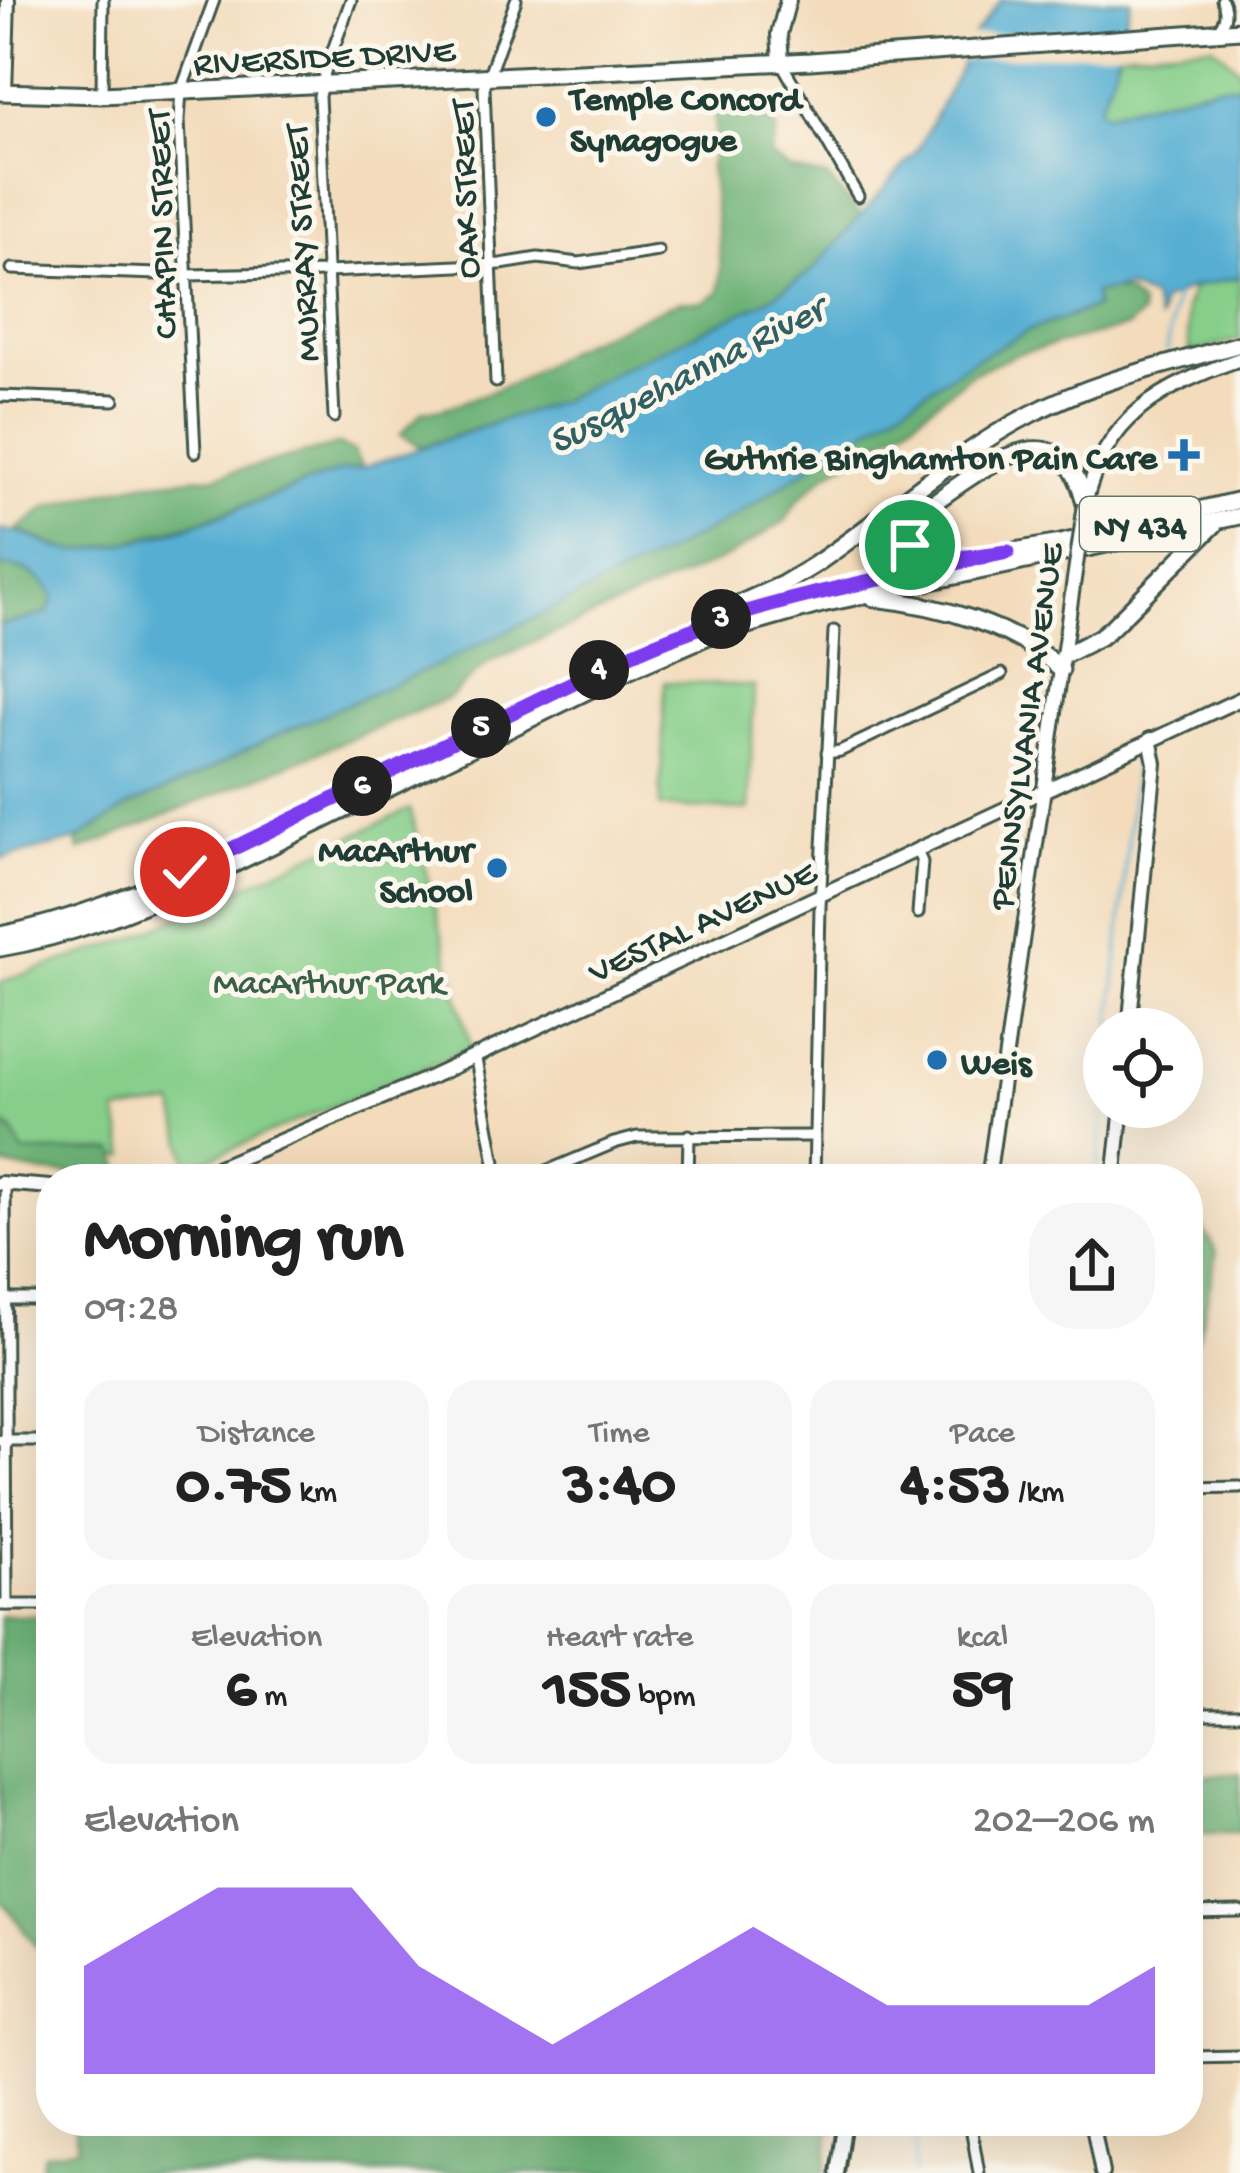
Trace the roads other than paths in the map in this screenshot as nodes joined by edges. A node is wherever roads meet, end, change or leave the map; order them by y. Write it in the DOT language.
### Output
graph roads {
  1 [pos="8,0"];
  2 [pos="103,0"];
  3 [pos="214,0"];
  4 [pos="351,0"];
  5 [pos="515,0"];
  6 [pos="788,0"];
  7 [pos="1222,0"];
  8 [pos="1240,30"];
  9 [pos="1215,33"];
  10 [pos="781,62"];
  11 [pos="488,76"];
  12 [pos="321,84"];
  13 [pos="181,91"];
  14 [pos="2,92"];
  15 [pos="101,94"];
  16 [pos="858,196"];
  17 [pos="658,250"];
  18 [pos="490,262"];
  19 [pos="12,268"];
  20 [pos="327,272"];
  21 [pos="187,274"];
  22 [pos="1240,344"];
  23 [pos="1240,359"];
  24 [pos="496,382"];
  25 [pos="0,396"];
  26 [pos="114,400"];
  27 [pos="334,417"];
  28 [pos="195,452"];
  29 [pos="1240,500"];
  30 [pos="1085,504"];
  31 [pos="1233,517"];
  32 [pos="1008,552"];
  33 [pos="841,601"];
  34 [pos="835,631"];
  35 [pos="684,632"];
  36 [pos="1062,663"];
  37 [pos="1002,674"];
  38 [pos="1240,699"];
  39 [pos="1150,739"];
  40 [pos="827,753"];
  41 [pos="1046,790"];
  42 [pos="917,851"];
  43 [pos="822,896"];
  44 [pos="918,914"];
  45 [pos="0,934"];
  46 [pos="0,948"];
  47 [pos="1131,1008"];
  48 [pos="475,1054"];
  49 [pos="1120,1128"];
  50 [pos="689,1135"];
  51 [pos="814,1136"];
  52 [pos="225,1164"];
  53 [pos="495,1164"];
  54 [pos="565,1164"];
  55 [pos="688,1164"];
  56 [pos="814,1164"];
  57 [pos="990,1164"];
  58 [pos="1116,1164"];
  59 [pos="2,1183"];
  60 [pos="36,1186"];
  61 [pos="2,1299"];
  62 [pos="36,1300"];
  63 [pos="2,1441"];
  64 [pos="36,1442"];
  65 [pos="1240,1486"];
  66 [pos="1203,1487"];
  67 [pos="3,1605"];
  68 [pos="36,1605"];
  69 [pos="1203,1713"];
  70 [pos="1240,1713"];
  71 [pos="1240,1911"];
  72 [pos="1203,1912"];
  73 [pos="1240,2056"];
  74 [pos="1203,2057"];
  75 [pos="843,2136"];
  76 [pos="973,2136"];
  77 [pos="1095,2136"];
  78 [pos="837,2173"];
  79 [pos="979,2173"];
  80 [pos="1102,2173"];
  1 -- 14 [label="street"];
  2 -- 15 [label="street"];
  3 -- 13 [label="street, CHAPIN STREET"];
  4 -- 12 [label="street, MURRAY STREET"];
  5 -- 11 [label="street, OAK STREET"];
  6 -- 10 [label="main road"];
  7 -- 9 [label="street"];
  8 -- 9 [label="main road"];
  9 -- 10 [label="main road, RIVERSIDE DRIVE"];
  10 -- 11 [label="main road, RIVERSIDE DRIVE"];
  10 -- 16 [label="street"];
  11 -- 12 [label="main road, RIVERSIDE DRIVE"];
  11 -- 18 [label="street, OAK STREET"];
  12 -- 13 [label="main road, RIVERSIDE DRIVE"];
  12 -- 20 [label="street, MURRAY STREET"];
  13 -- 15 [label="main road, RIVERSIDE DRIVE"];
  13 -- 21 [label="street, CHAPIN STREET"];
  14 -- 15 [label="main road, RIVERSIDE DRIVE"];
  17 -- 18 [label="street"];
  18 -- 20 [label="street"];
  18 -- 24 [label="street, OAK STREET"];
  19 -- 21 [label="street"];
  20 -- 21 [label="street"];
  20 -- 27 [label="street, MURRAY STREET"];
  21 -- 28 [label="street, CHAPIN STREET"];
  22 -- 35 [label="main road"];
  23 -- 30 [label="street, PENNSYLVANIA AVENUE"];
  25 -- 26 [label="street"];
  29 -- 32 [label="main road, NY 434"];
  30 -- 32 [label="main road"];
  30 -- 36 [label="street, PENNSYLVANIA AVENUE, bridge"];
  31 -- 33 [label="main road, NY 434"];
  31 -- 36 [label="main road"];
  32 -- 35 [label="main road, NY 434"];
  33 -- 36 [label="main road"];
  33 -- 46 [label="main road, NY 434"];
  34 -- 40 [label="street"];
  35 -- 45 [label="main road, NY 434"];
  36 -- 41 [label="street, PENNSYLVANIA AVENUE"];
  37 -- 40 [label="street"];
  38 -- 39 [label="street, VESTAL AVENUE"];
  39 -- 41 [label="street, VESTAL AVENUE"];
  39 -- 47 [label="street"];
  40 -- 43 [label="street"];
  41 -- 42 [label="street, VESTAL AVENUE"];
  41 -- 57 [label="street, PENNSYLVANIA AVENUE"];
  42 -- 43 [label="street, VESTAL AVENUE"];
  42 -- 44 [label="street"];
  43 -- 48 [label="street, VESTAL AVENUE"];
  43 -- 51 [label="street"];
  48 -- 52 [label="street, VESTAL AVENUE"];
  48 -- 53 [label="street"];
  49 -- 58 [label="street"];
  50 -- 51 [label="street"];
  50 -- 54 [label="street"];
  50 -- 55 [label="street"];
  51 -- 56 [label="street"];
  59 -- 60 [label="street"];
  59 -- 61 [label="street"];
  61 -- 62 [label="street"];
  61 -- 63 [label="street"];
  63 -- 64 [label="street"];
  63 -- 67 [label="street"];
  65 -- 66 [label="street"];
  67 -- 68 [label="street"];
  69 -- 70 [label="street"];
  71 -- 72 [label="street"];
  73 -- 74 [label="street"];
  75 -- 78 [label="street"];
  76 -- 79 [label="street"];
  77 -- 80 [label="street"];
}
